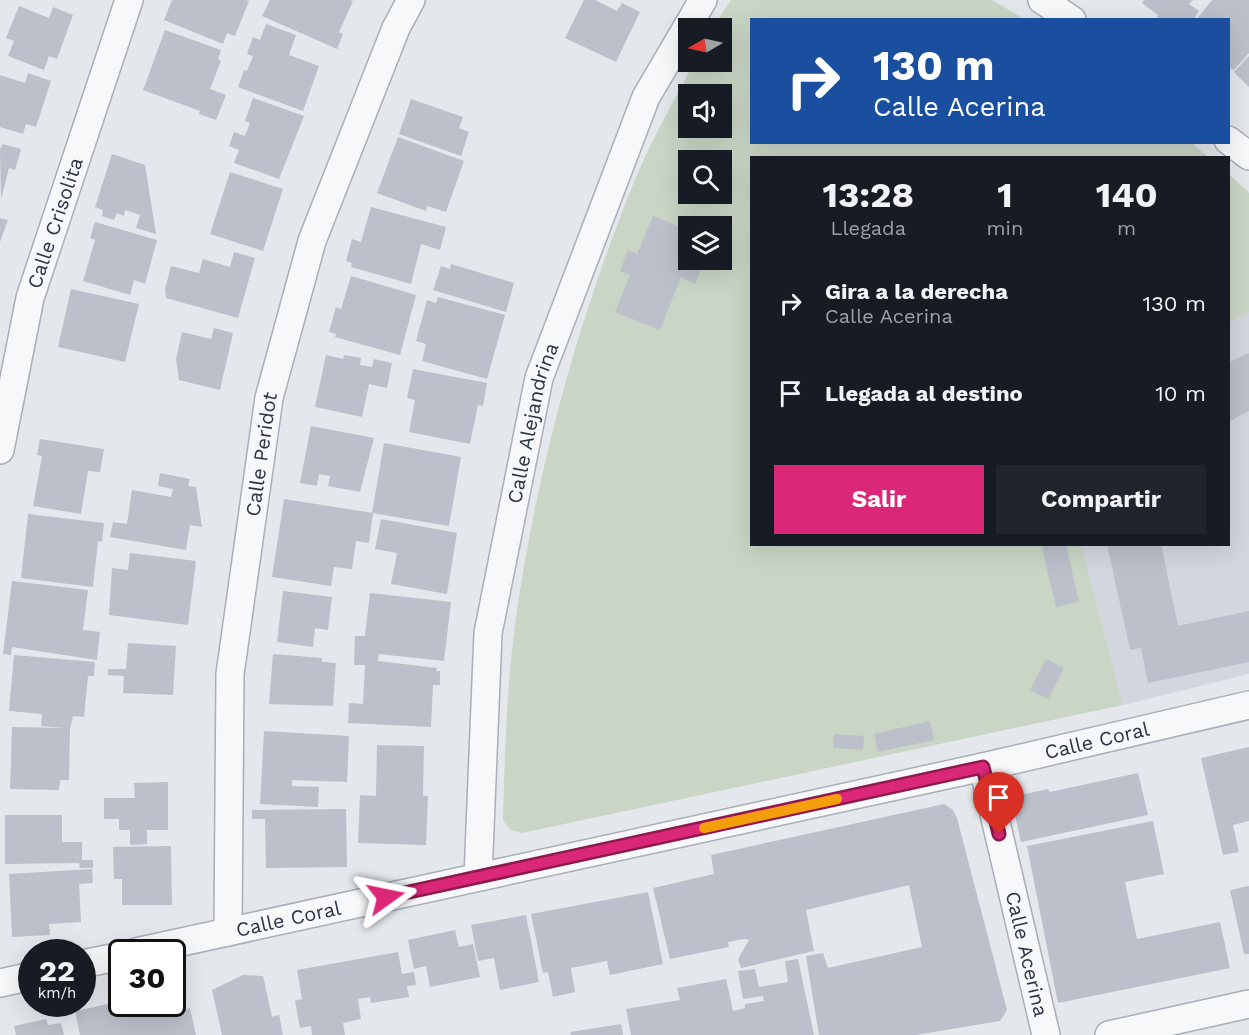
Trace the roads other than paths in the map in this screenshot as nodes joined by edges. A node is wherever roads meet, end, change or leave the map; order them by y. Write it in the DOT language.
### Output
graph roads {
  1 [pos="129,0"];
  2 [pos="411,0"];
  3 [pos="703,0"];
  4 [pos="1042,0"];
  5 [pos="1069,18"];
  6 [pos="1230,142"];
  7 [pos="1249,156"];
  8 [pos="0,450"];
  9 [pos="1249,705"];
  10 [pos="983,767"];
  11 [pos="478,877"];
  12 [pos="228,932"];
  13 [pos="186,941"];
  14 [pos="18,979"];
  15 [pos="0,983"];
  16 [pos="1249,1004"];
  17 [pos="1046,1035"];
  18 [pos="1109,1035"];
  1 -- 8 [label="street, Calle Crisolita"];
  2 -- 12 [label="street, Calle Peridot"];
  3 -- 11 [label="street, Calle Alejandrina"];
  4 -- 5 [label="street"];
  6 -- 7 [label="street"];
  9 -- 10 [label="street, Calle Coral"];
  10 -- 11 [label="street, Calle Coral"];
  10 -- 17 [label="street, Calle Acerina"];
  11 -- 12 [label="street, Calle Coral"];
  12 -- 13 [label="street, Calle Coral"];
  14 -- 15 [label="street"];
  16 -- 18 [label="street"];
}
